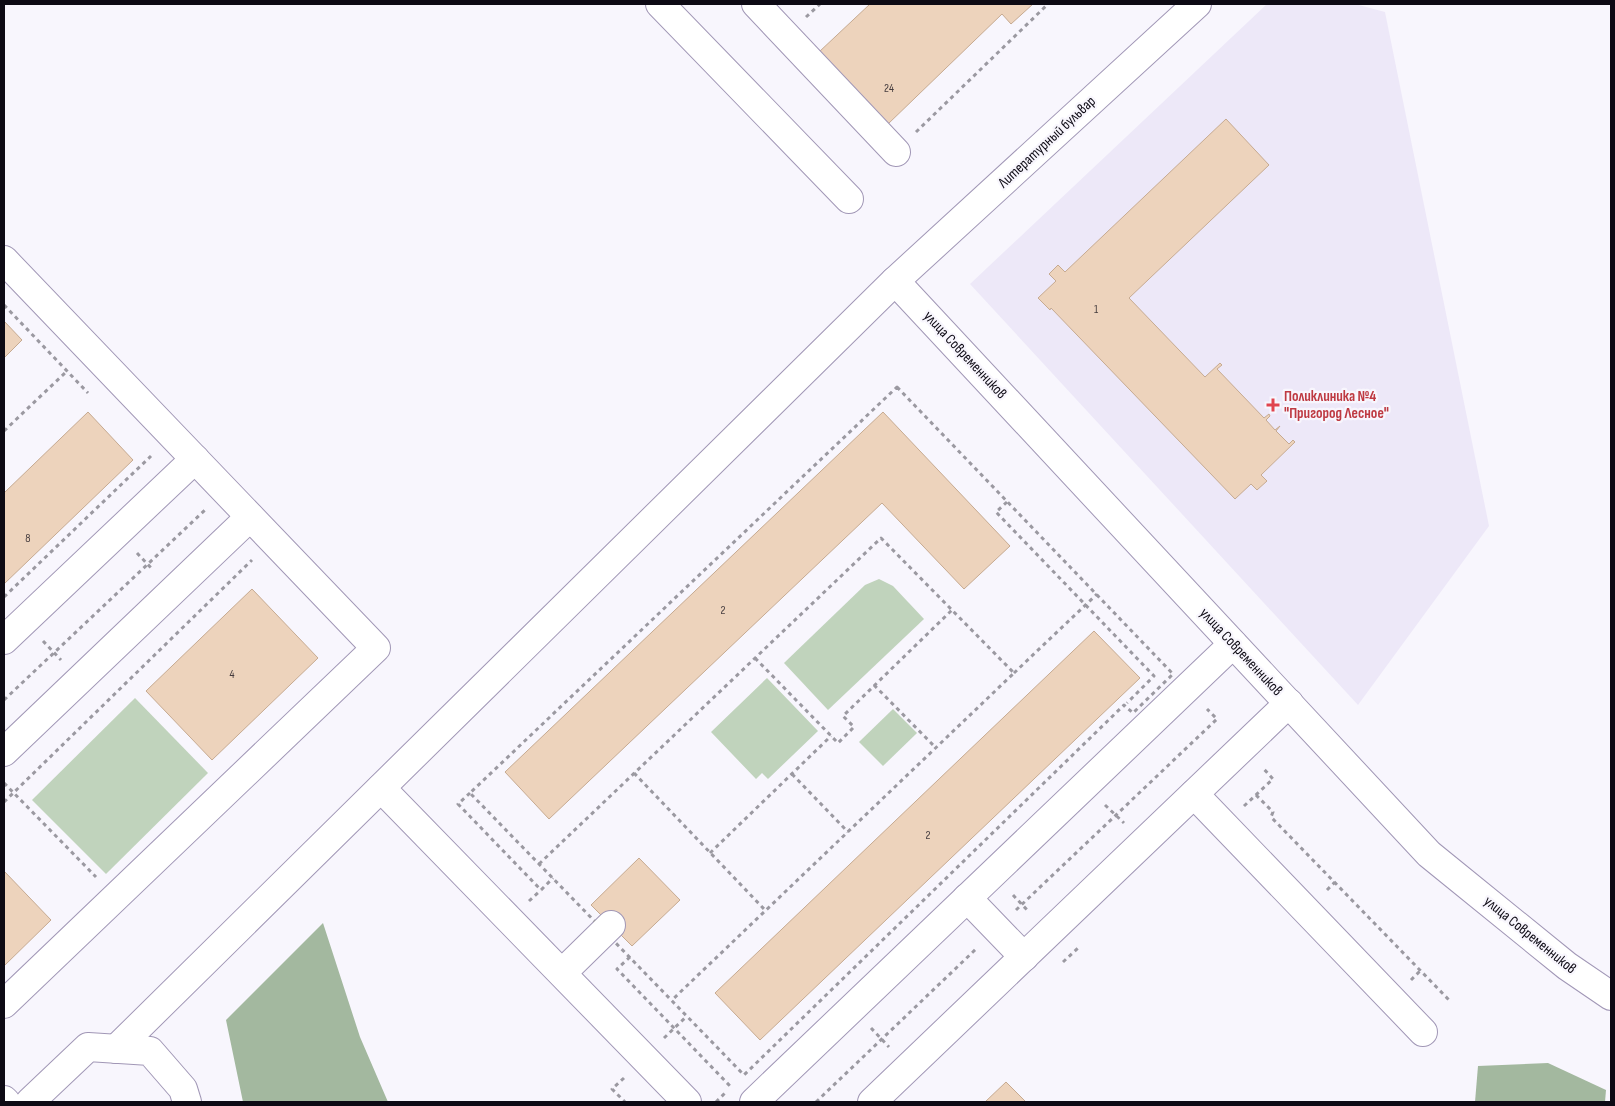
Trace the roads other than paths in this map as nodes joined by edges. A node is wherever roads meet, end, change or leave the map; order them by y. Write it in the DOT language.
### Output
graph roads {
  1 [pos="660,4"];
  2 [pos="756,4"];
  3 [pos="1197,4"];
  4 [pos="896,152"];
  5 [pos="849,199"];
  6 [pos="4,260"];
  7 [pos="896,280"];
  8 [pos="195,459"];
  9 [pos="250,517"];
  10 [pos="4,640"];
  11 [pos="1233,644"];
  12 [pos="1289,703"];
  13 [pos="4,752"];
  14 [pos="381,788"];
  15 [pos="1194,794"];
  16 [pos="967,898"];
  17 [pos="608,928"];
  18 [pos="1024,957"];
  19 [pos="562,973"];
  20 [pos="1611,996"];
  21 [pos="4,1004"];
  22 [pos="1423,1032"];
  23 [pos="116,1049"];
  24 [pos="30,1102"];
  25 [pos="187,1102"];
  26 [pos="687,1102"];
  27 [pos="754,1102"];
  28 [pos="872,1102"];
  1 -- 5 [label="street"];
  2 -- 4 [label="street"];
  3 -- 7 [label="street, Литературный бульвар"];
  6 -- 8 [label="street"];
  7 -- 11 [label="street, улица Современников"];
  7 -- 14 [label="street, Литературный бульвар"];
  8 -- 9 [label="street"];
  8 -- 10 [label="street"];
  9 -- 13 [label="street"];
  9 -- 21 [label="street"];
  11 -- 12 [label="street, улица Современников"];
  11 -- 16 [label="street"];
  12 -- 15 [label="street"];
  12 -- 20 [label="street, улица Современников"];
  14 -- 19 [label="street"];
  14 -- 23 [label="street, Литературный бульвар"];
  15 -- 18 [label="street"];
  15 -- 22 [label="street"];
  16 -- 18 [label="street"];
  16 -- 27 [label="street"];
  17 -- 19 [label="street"];
  18 -- 28 [label="street"];
  19 -- 26 [label="street"];
  23 -- 24 [label="street"];
  23 -- 25 [label="street"];
}
